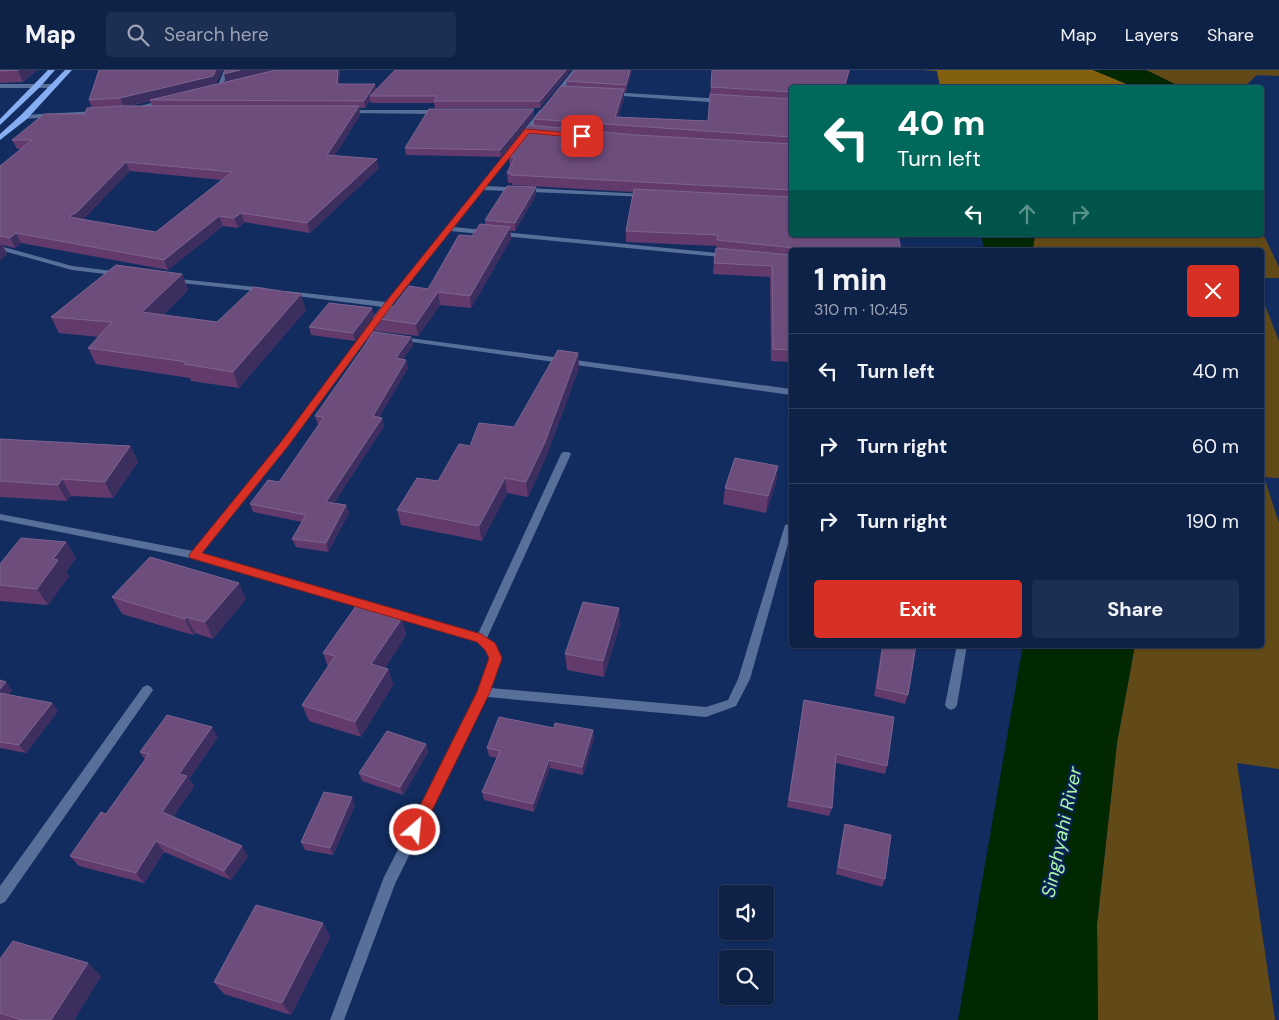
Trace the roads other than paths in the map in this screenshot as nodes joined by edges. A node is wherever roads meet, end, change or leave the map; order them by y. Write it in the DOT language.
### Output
graph roads {
  1 [pos="52,70"];
  2 [pos="69,70"];
  3 [pos="227,70"];
  4 [pos="576,70"];
  5 [pos="228,85"];
  6 [pos="0,86"];
  7 [pos="38,86"];
  8 [pos="54,86"];
  9 [pos="219,87"];
  10 [pos="210,89"];
  11 [pos="559,90"];
  12 [pos="569,91"];
  13 [pos="608,94"];
  14 [pos="553,98"];
  15 [pos="171,99"];
  16 [pos="733,102"];
  17 [pos="547,105"];
  18 [pos="154,111"];
  19 [pos="104,112"];
  20 [pos="342,112"];
  21 [pos="452,112"];
  22 [pos="531,112"];
  23 [pos="541,112"];
  24 [pos="24,117"];
  25 [pos="0,123"];
  26 [pos="527,131"];
  27 [pos="536,132"];
  28 [pos="0,138"];
  29 [pos="481,188"];
  30 [pos="656,197"];
  31 [pos="448,229"];
  32 [pos="0,248"];
  33 [pos="732,257"];
  34 [pos="131,275"];
  35 [pos="161,278"];
  36 [pos="269,291"];
  37 [pos="279,292"];
  38 [pos="388,305"];
  39 [pos="367,334"];
  40 [pos="377,335"];
  41 [pos="387,337"];
  42 [pos="789,392"];
  43 [pos="566,454"];
  44 [pos="0,517"];
  45 [pos="788,527"];
  46 [pos="194,555"];
  47 [pos="481,639"];
  48 [pos="961,648"];
  49 [pos="147,690"];
  50 [pos="484,692"];
  51 [pos="951,705"];
  52 [pos="0,897"];
  53 [pos="336,1020"];
  1 -- 7 [label="main road"];
  2 -- 8 [label="main road"];
  3 -- 9 [label="street"];
  4 -- 11 [label="street"];
  5 -- 9 [label="street"];
  6 -- 7 [label="street"];
  7 -- 8 [label="street"];
  7 -- 25 [label="main road"];
  8 -- 24 [label="main road"];
  9 -- 10 [label="street"];
  11 -- 12 [label="street"];
  11 -- 14 [label="street"];
  13 -- 16 [label="street"];
  15 -- 18 [label="street"];
  17 -- 23 [label="street"];
  19 -- 24 [label="street"];
  20 -- 21 [label="street"];
  22 -- 23 [label="street"];
  23 -- 26 [label="street"];
  24 -- 28 [label="main road"];
  26 -- 27 [label="street"];
  26 -- 29 [label="street"];
  29 -- 30 [label="street"];
  29 -- 31 [label="street"];
  31 -- 33 [label="street"];
  31 -- 38 [label="street"];
  32 -- 34 [label="street"];
  35 -- 36 [label="street"];
  37 -- 38 [label="street"];
  38 -- 39 [label="street"];
  39 -- 40 [label="street"];
  39 -- 46 [label="street"];
  41 -- 42 [label="street"];
  43 -- 47 [label="street"];
  44 -- 46 [label="street"];
  45 -- 50 [label="street"];
  46 -- 47 [label="street"];
  47 -- 50 [label="street"];
  48 -- 51 [label="street"];
  49 -- 52 [label="street"];
  50 -- 53 [label="street"];
}
